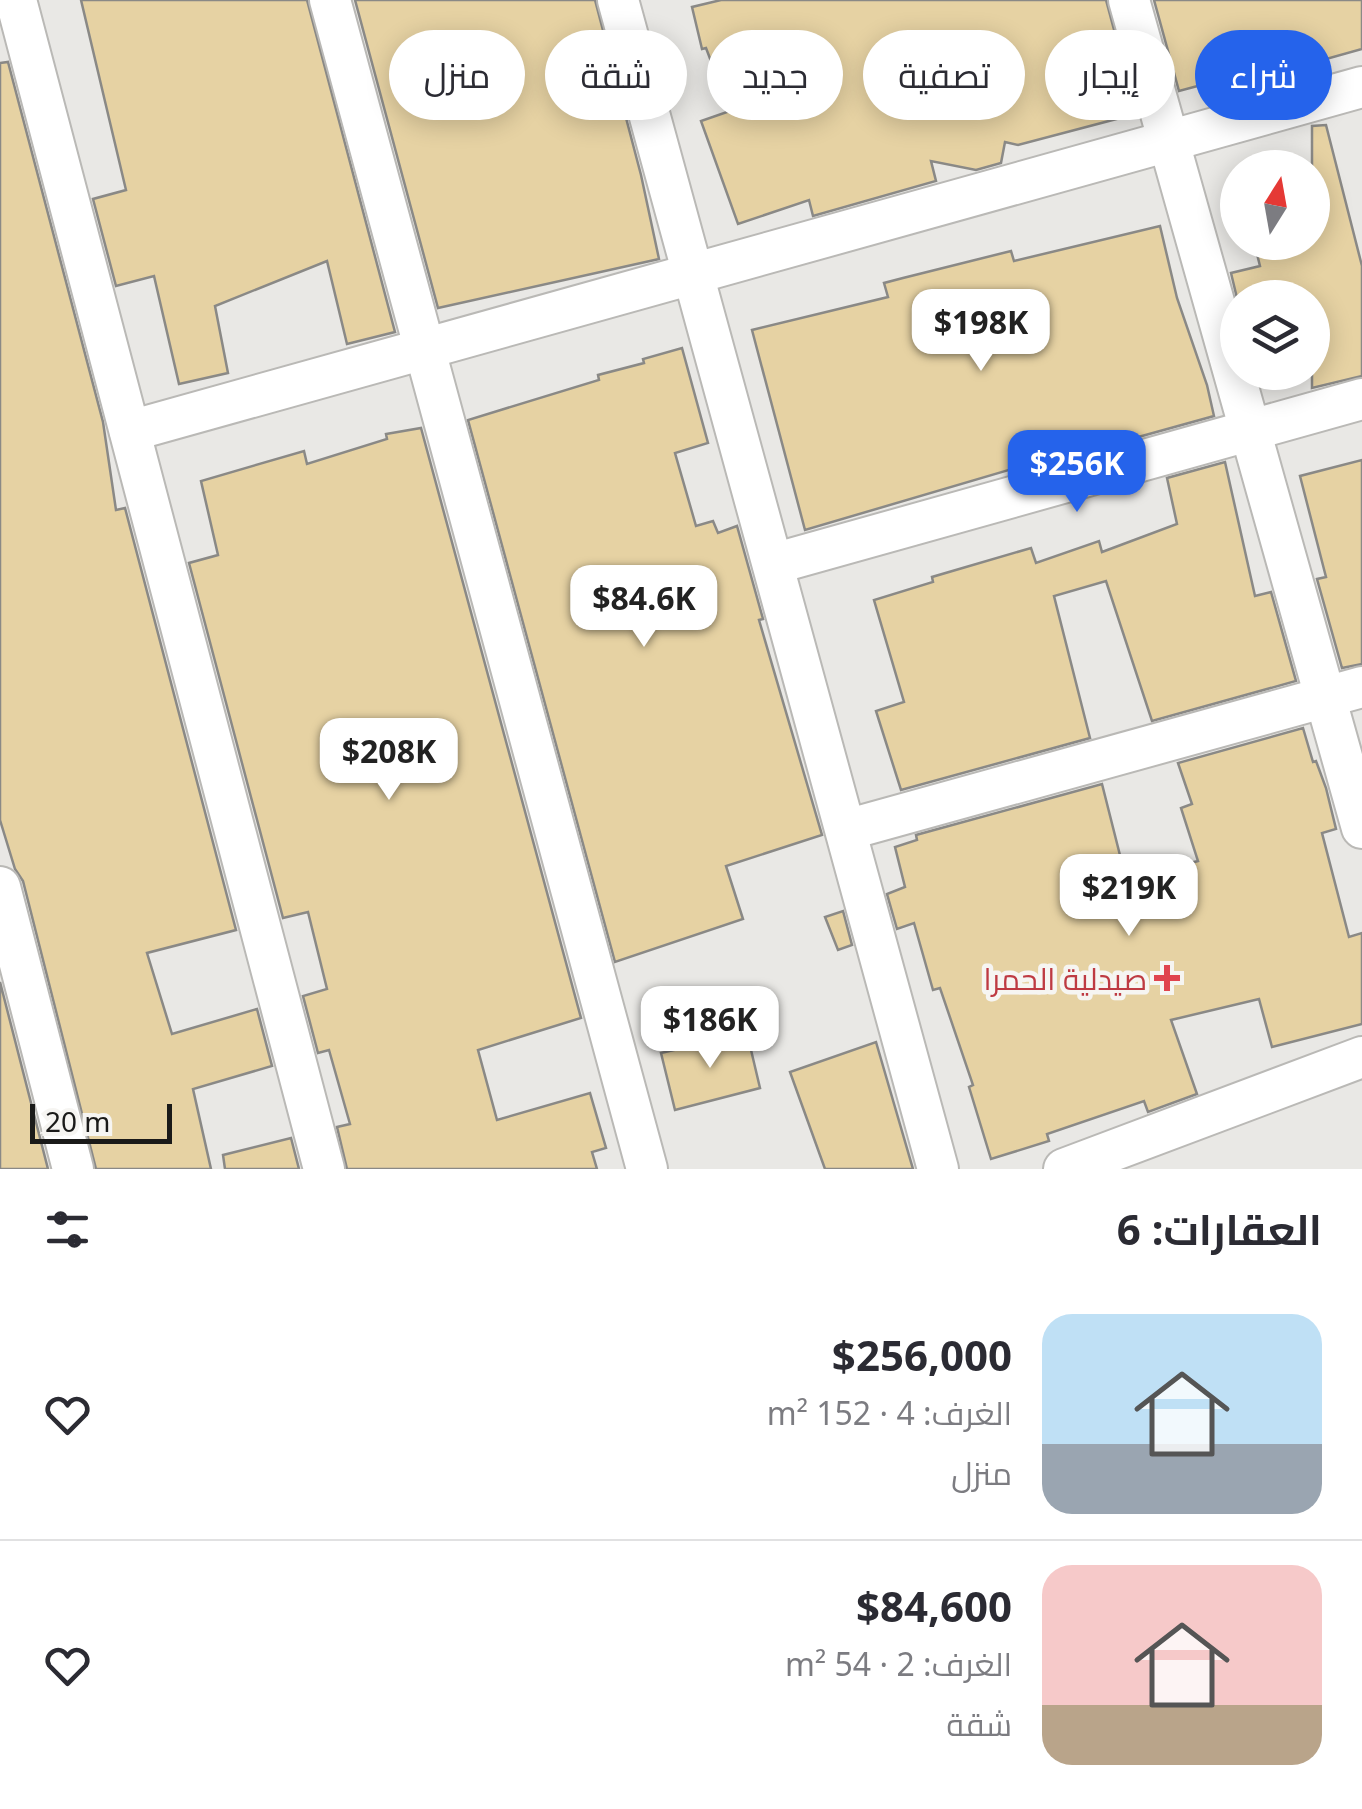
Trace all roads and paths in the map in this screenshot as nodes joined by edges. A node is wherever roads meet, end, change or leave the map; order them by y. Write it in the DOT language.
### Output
graph roads {
  1 [pos="16,0"];
  2 [pos="330,0"];
  3 [pos="618,0"];
  4 [pos="1130,0"];
  5 [pos="1362,88"];
  6 [pos="1169,141"];
  7 [pos="693,274"];
  8 [pos="425,349"];
  9 [pos="1362,399"];
  10 [pos="1250,430"];
  11 [pos="130,432"];
  12 [pos="773,564"];
  13 [pos="1344,692"];
  14 [pos="1362,828"];
  15 [pos="846,830"];
  16 [pos="0,887"];
  17 [pos="1359,1062"];
  18 [pos="73,1169"];
  19 [pos="324,1169"];
  20 [pos="647,1169"];
  21 [pos="938,1169"];
  22 [pos="1064,1169"];
  1 -- 11 [label="street"];
  2 -- 8 [label="street"];
  3 -- 7 [label="street"];
  4 -- 6 [label="street"];
  5 -- 6 [label="street"];
  6 -- 7 [label="street"];
  6 -- 10 [label="street"];
  7 -- 8 [label="street"];
  7 -- 12 [label="street"];
  8 -- 11 [label="street"];
  8 -- 20 [label="street"];
  9 -- 10 [label="street"];
  10 -- 12 [label="street"];
  10 -- 13 [label="street"];
  11 -- 19 [label="street"];
  12 -- 15 [label="street"];
  13 -- 14 [label="street"];
  13 -- 15 [label="street"];
  15 -- 21 [label="street"];
  16 -- 18 [label="street"];
  17 -- 22 [label="street"];
}
